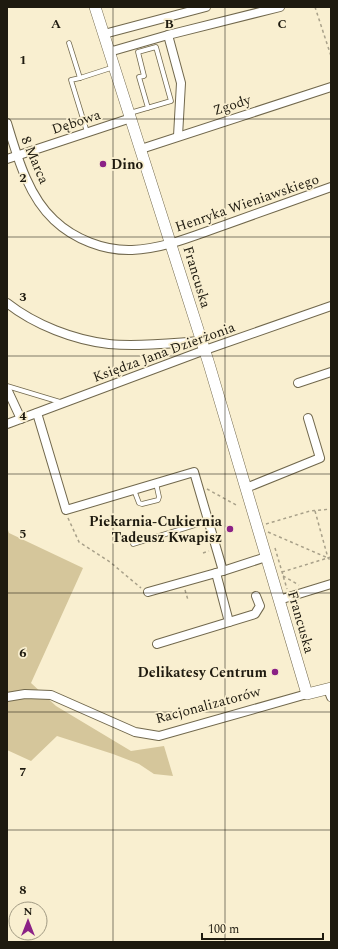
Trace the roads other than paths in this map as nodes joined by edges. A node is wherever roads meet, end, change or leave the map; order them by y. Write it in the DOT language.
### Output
graph roads {
  1 [pos="95,7"];
  2 [pos="206,7"];
  3 [pos="278,7"];
  4 [pos="190,9"];
  5 [pos="104,34"];
  6 [pos="168,35"];
  7 [pos="69,43"];
  8 [pos="109,52"];
  9 [pos="114,67"];
  10 [pos="80,78"];
  11 [pos="331,87"];
  12 [pos="148,108"];
  13 [pos="130,116"];
  14 [pos="7,123"];
  15 [pos="87,132"];
  16 [pos="178,136"];
  17 [pos="140,149"];
  18 [pos="17,155"];
  19 [pos="7,159"];
  20 [pos="331,187"];
  21 [pos="171,244"];
  22 [pos="7,304"];
  23 [pos="331,306"];
  24 [pos="203,345"];
  25 [pos="331,372"];
  26 [pos="298,383"];
  27 [pos="7,386"];
  28 [pos="7,389"];
  29 [pos="64,403"];
  30 [pos="37,413"];
  31 [pos="308,418"];
  32 [pos="21,419"];
  33 [pos="7,424"];
  34 [pos="156,483"];
  35 [pos="246,488"];
  36 [pos="134,490"];
  37 [pos="209,521"];
  38 [pos="133,544"];
  39 [pos="266,557"];
  40 [pos="220,572"];
  41 [pos="331,584"];
  42 [pos="148,592"];
  43 [pos="256,596"];
  44 [pos="284,598"];
  45 [pos="229,622"];
  46 [pos="157,644"];
  47 [pos="330,692"];
  48 [pos="307,694"];
  49 [pos="7,697"];
  1 -- 5 [label="street, Francuska"];
  2 -- 4 [label="street"];
  3 -- 6 [label="street"];
  4 -- 5 [label="street"];
  5 -- 8 [label="street, Francuska"];
  6 -- 8 [label="street"];
  6 -- 16 [label="street"];
  7 -- 10 [label="lane"];
  8 -- 9 [label="street, Francuska"];
  9 -- 10 [label="lane"];
  9 -- 13 [label="street, Francuska"];
  10 -- 15 [label="lane"];
  11 -- 16 [label="street, Zgody"];
  12 -- 12 [label="lane"];
  12 -- 13 [label="lane"];
  13 -- 15 [label="street, Dębowa"];
  13 -- 17 [label="street, Francuska"];
  14 -- 18 [label="street, 8 Marca"];
  15 -- 18 [label="street, Dębowa"];
  16 -- 17 [label="street, Zgody"];
  17 -- 21 [label="street, Francuska"];
  18 -- 19 [label="street, Dębowa"];
  18 -- 21 [label="street, 8 Marca"];
  20 -- 21 [label="street, Henryka Wieniawskiego"];
  21 -- 24 [label="street, Francuska"];
  22 -- 24 [label="street"];
  23 -- 24 [label="street, Księdza Jana Dzierżonia"];
  24 -- 29 [label="street, Księdza Jana Dzierżonia"];
  24 -- 35 [label="street, Francuska"];
  25 -- 26 [label="street"];
  27 -- 29 [label="lane"];
  28 -- 32 [label="street"];
  29 -- 30 [label="street, Księdza Jana Dzierżonia"];
  30 -- 32 [label="street, Księdza Jana Dzierżonia"];
  30 -- 36 [label="street"];
  31 -- 35 [label="street"];
  32 -- 33 [label="street, Księdza Jana Dzierżonia"];
  34 -- 36 [label="street"];
  34 -- 36 [label="lane"];
  34 -- 37 [label="street"];
  35 -- 39 [label="street, Francuska"];
  37 -- 38 [label="lane"];
  37 -- 40 [label="street"];
  39 -- 40 [label="street"];
  39 -- 44 [label="street, Francuska"];
  40 -- 42 [label="street"];
  40 -- 45 [label="street"];
  41 -- 44 [label="street"];
  43 -- 45 [label="street"];
  44 -- 48 [label="street, Francuska"];
  45 -- 46 [label="street"];
  47 -- 48 [label="street, Racjonalizatorów"];
  48 -- 49 [label="street, Racjonalizatorów"];
}
